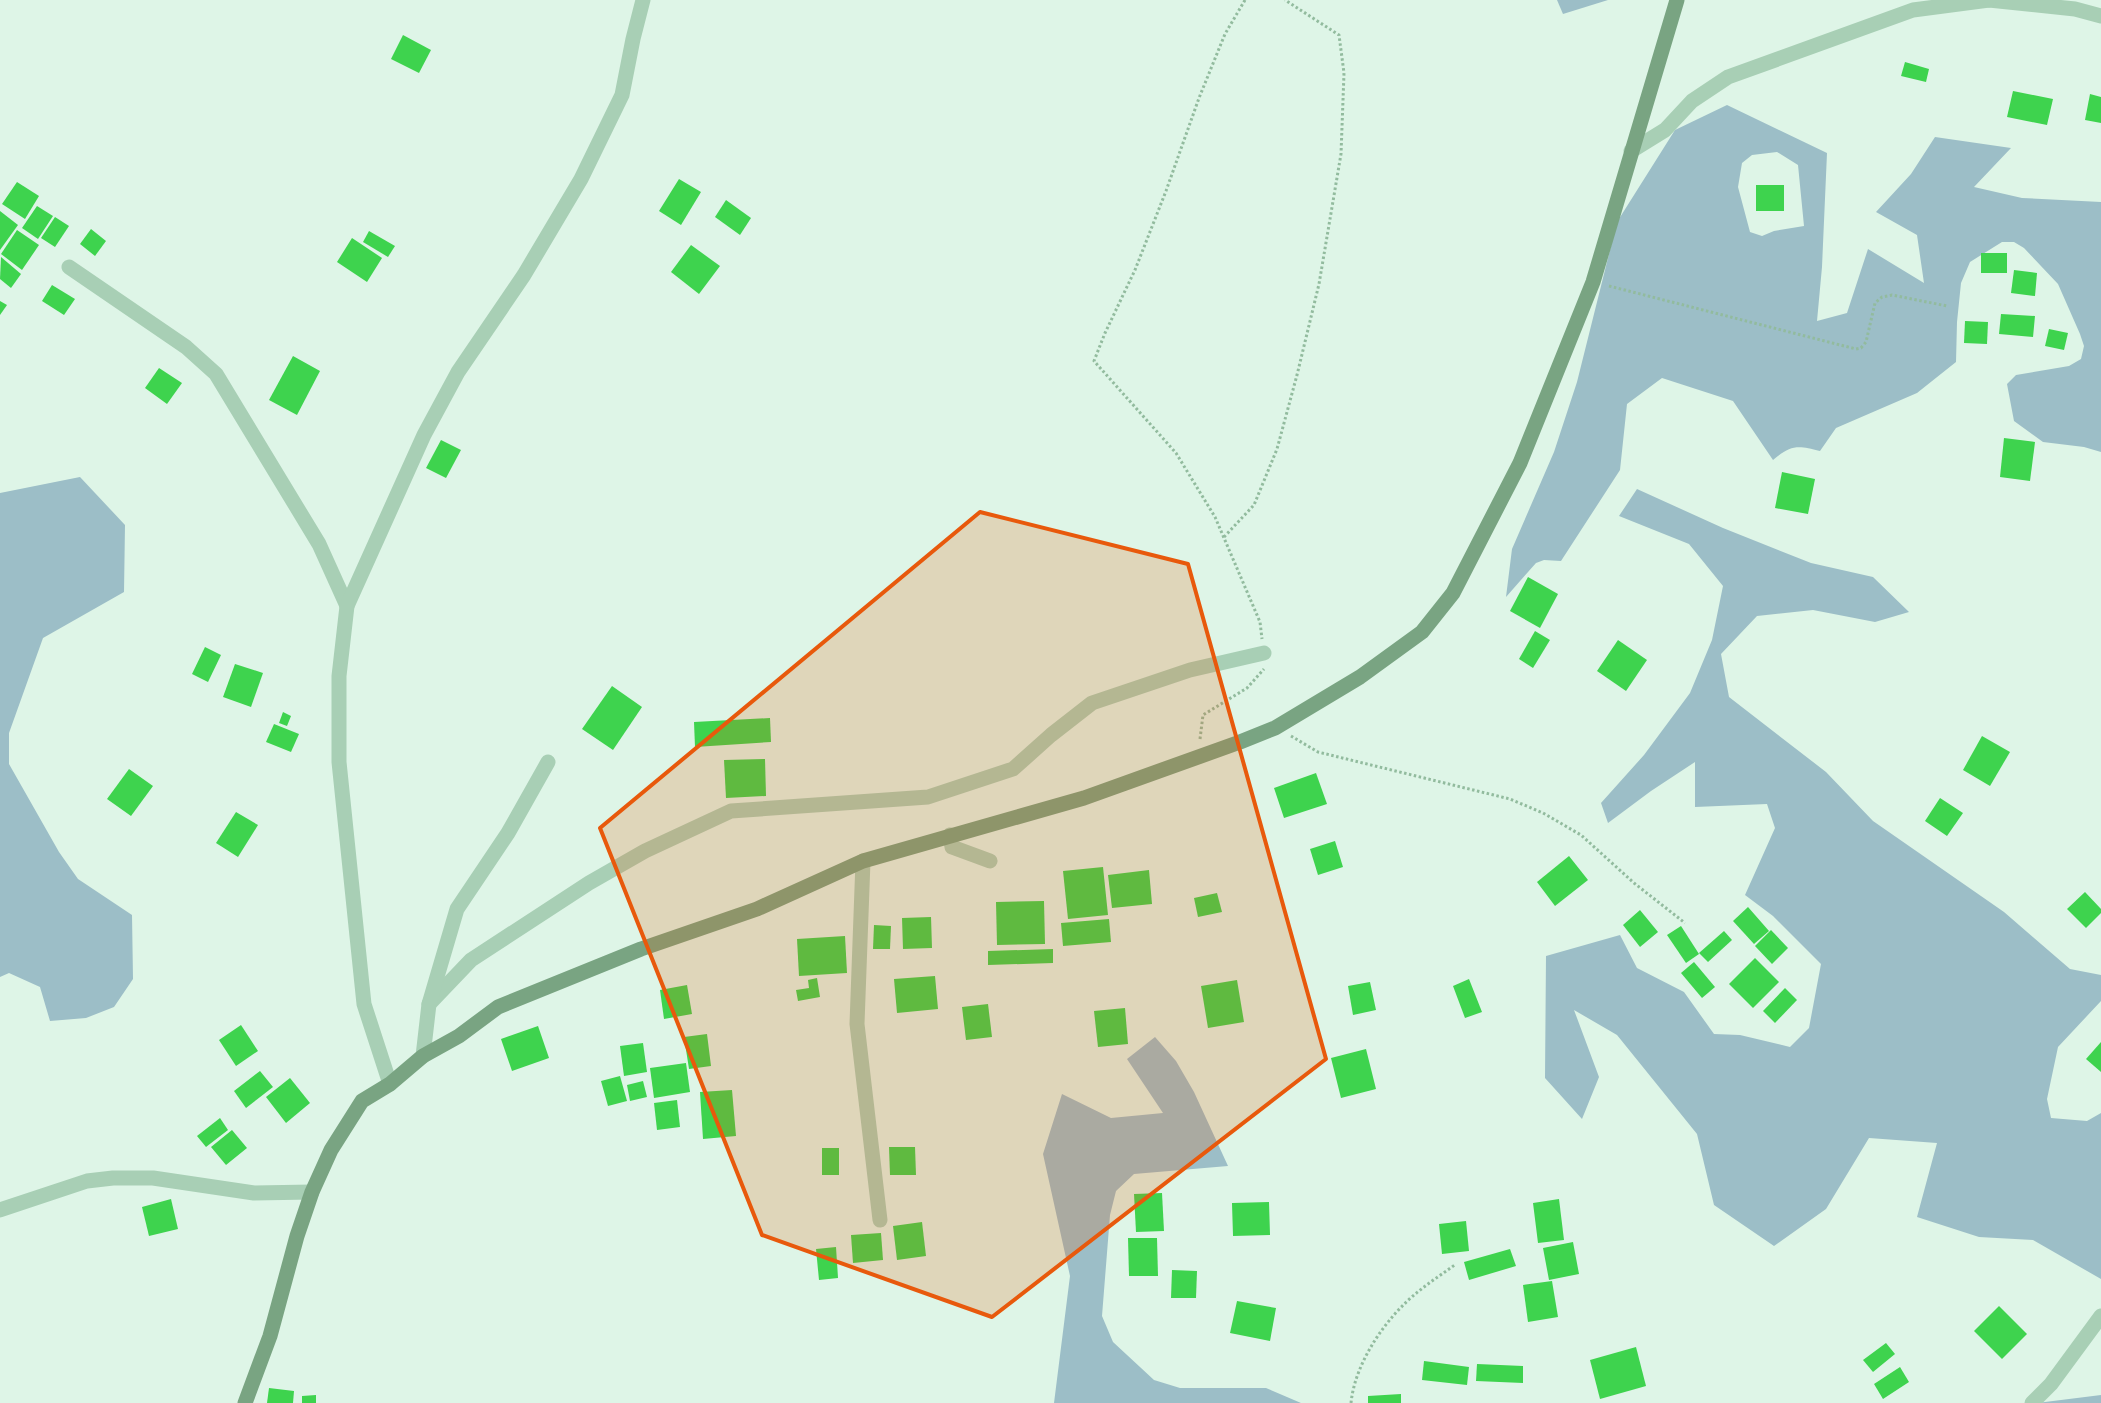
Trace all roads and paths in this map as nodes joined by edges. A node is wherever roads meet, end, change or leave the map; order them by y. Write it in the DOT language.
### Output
graph roads {
  1 [pos="643,0"];
  2 [pos="1245,0"];
  3 [pos="1285,0"];
  4 [pos="1677,0"];
  5 [pos="1989,0"];
  6 [pos="2101,16"];
  7 [pos="1631,151"];
  8 [pos="69,267"];
  9 [pos="1594,282"];
  10 [pos="1946,306"];
  11 [pos="1224,537"];
  12 [pos="347,606"];
  13 [pos="1264,652"];
  14 [pos="1275,728"];
  15 [pos="1198,757"];
  16 [pos="548,762"];
  17 [pos="950,835"];
  18 [pos="990,860"];
  19 [pos="863,861"];
  20 [pos="1685,923"];
  21 [pos="429,1004"];
  22 [pos="423,1056"];
  23 [pos="390,1084"];
  24 [pos="312,1192"];
  25 [pos="0,1210"];
  26 [pos="880,1220"];
  27 [pos="1456,1264"];
  28 [pos="2101,1316"];
  29 [pos="245,1403"];
  30 [pos="1351,1403"];
  31 [pos="2032,1403"];
  1 -- 12 [label="street"];
  2 -- 11 [label="path"];
  3 -- 11 [label="path"];
  4 -- 7 [label="main road"];
  5 -- 6 [label="street"];
  5 -- 7 [label="street"];
  7 -- 9 [label="main road"];
  8 -- 12 [label="street"];
  9 -- 10 [label="path"];
  9 -- 14 [label="main road"];
  11 -- 13 [label="path"];
  12 -- 23 [label="street"];
  13 -- 15 [label="path"];
  13 -- 21 [label="street"];
  14 -- 15 [label="main road"];
  14 -- 20 [label="path"];
  15 -- 17 [label="main road"];
  16 -- 21 [label="street"];
  17 -- 18 [label="street"];
  17 -- 19 [label="main road"];
  19 -- 22 [label="main road"];
  19 -- 26 [label="street"];
  21 -- 22 [label="street"];
  22 -- 23 [label="main road"];
  23 -- 24 [label="main road"];
  24 -- 25 [label="street"];
  24 -- 29 [label="main road"];
  27 -- 30 [label="path"];
  28 -- 31 [label="street"];
}
